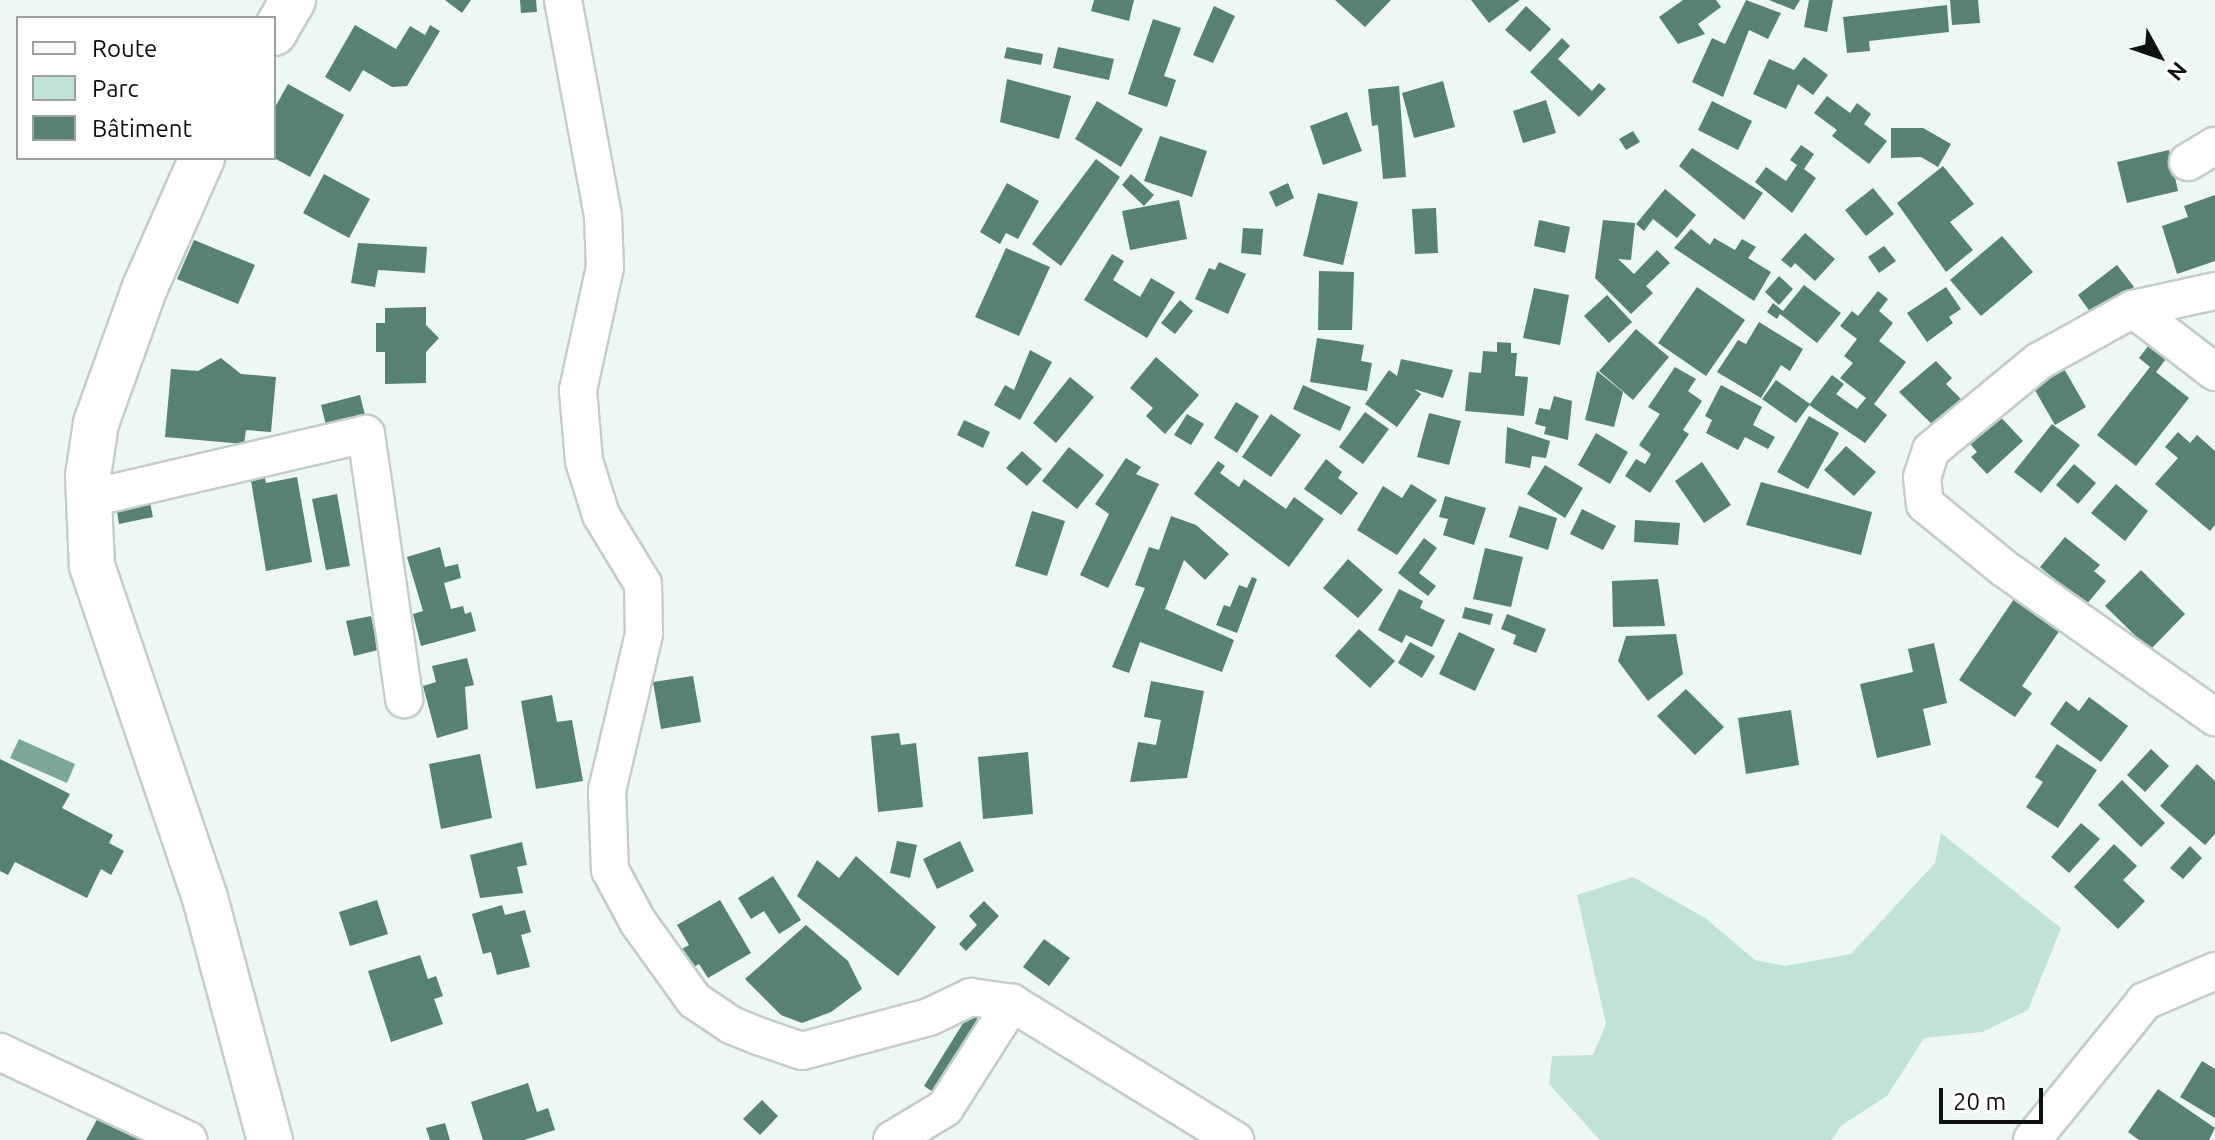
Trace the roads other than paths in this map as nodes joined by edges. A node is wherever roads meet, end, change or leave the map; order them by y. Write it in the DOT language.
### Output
graph roads {
  1 [pos="293,0"];
  2 [pos="563,0"];
  3 [pos="276,30"];
  4 [pos="201,160"];
  5 [pos="2215,291"];
  6 [pos="2133,309"];
  7 [pos="2215,372"];
  8 [pos="91,498"];
  9 [pos="404,699"];
  10 [pos="2215,717"];
  11 [pos="2215,971"];
  12 [pos="1012,1003"];
  13 [pos="0,1052"];
  14 [pos="188,1140"];
  15 [pos="270,1140"];
  16 [pos="892,1140"];
  17 [pos="1235,1140"];
  18 [pos="2032,1140"];
  1 -- 3 [label="street"];
  2 -- 12 [label="street"];
  4 -- 8 [label="street"];
  5 -- 6 [label="street"];
  6 -- 7 [label="street"];
  6 -- 10 [label="street"];
  8 -- 9 [label="street"];
  8 -- 15 [label="street"];
  11 -- 18 [label="street"];
  12 -- 16 [label="street"];
  12 -- 17 [label="street"];
  13 -- 14 [label="street"];
}
